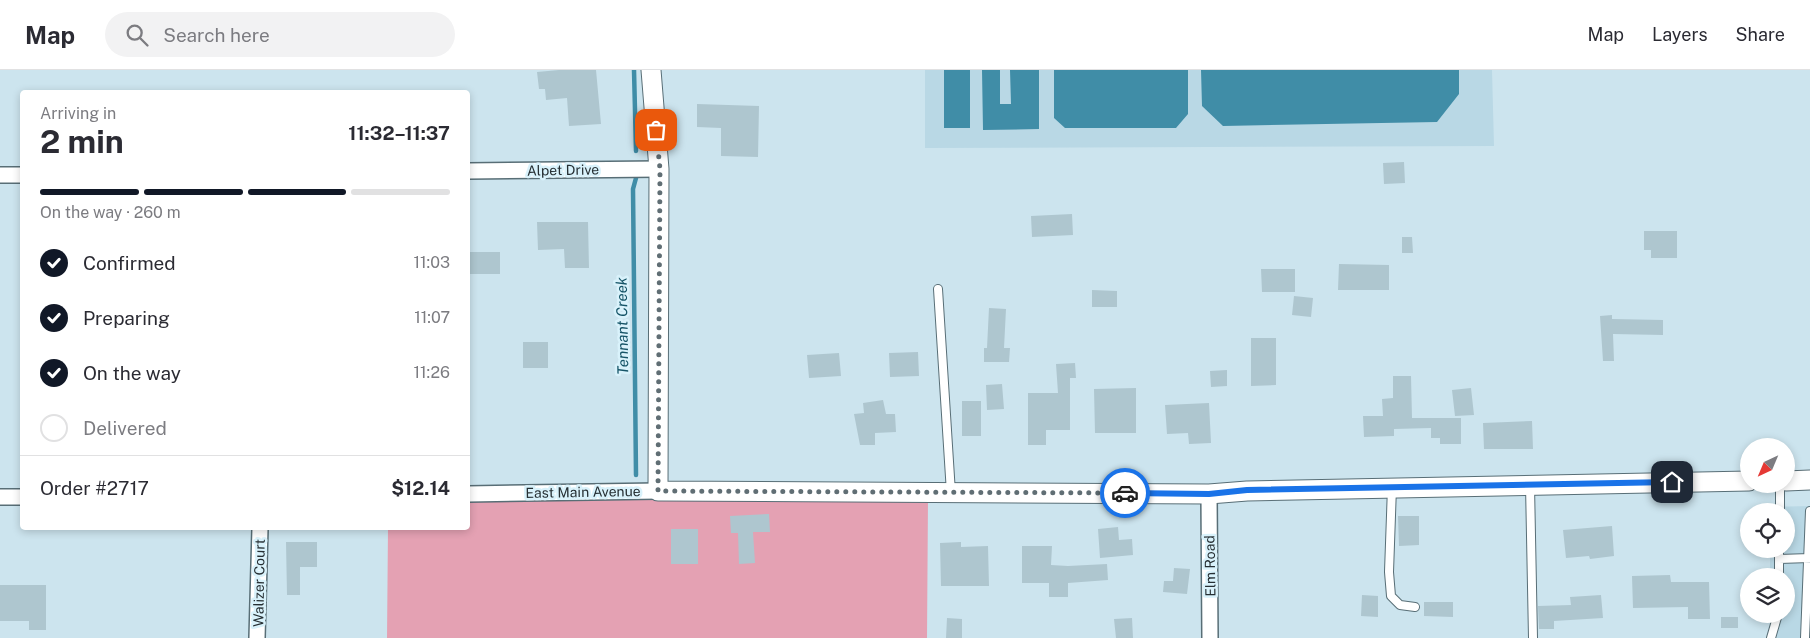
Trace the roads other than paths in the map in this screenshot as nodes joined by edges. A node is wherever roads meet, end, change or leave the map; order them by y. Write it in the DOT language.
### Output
graph roads {
  1 [pos="651,70"];
  2 [pos="660,169"];
  3 [pos="470,171"];
  4 [pos="20,175"];
  5 [pos="0,176"];
  6 [pos="938,290"];
  7 [pos="1810,480"];
  8 [pos="1740,481"];
  9 [pos="1795,481"];
  10 [pos="1530,485"];
  11 [pos="1392,488"];
  12 [pos="658,491"];
  13 [pos="951,493"];
  14 [pos="470,494"];
  15 [pos="1209,494"];
  16 [pos="0,497"];
  17 [pos="20,497"];
  18 [pos="1810,511"];
  19 [pos="260,530"];
  20 [pos="1810,558"];
  21 [pos="1779,559"];
  22 [pos="1779,568"];
  23 [pos="1415,607"];
  24 [pos="1775,623"];
  25 [pos="257,638"];
  26 [pos="1210,638"];
  27 [pos="1533,638"];
  28 [pos="1771,638"];
  29 [pos="1805,638"];
  1 -- 2 [label="street"];
  2 -- 3 [label="street, Alpet Drive"];
  2 -- 12 [label="street"];
  4 -- 5 [label="street"];
  6 -- 13 [label="lane"];
  7 -- 9 [label="street"];
  8 -- 10 [label="street, East Main Avenue"];
  10 -- 11 [label="street, East Main Avenue"];
  10 -- 27 [label="lane"];
  11 -- 15 [label="street, East Main Avenue"];
  11 -- 23 [label="lane"];
  12 -- 13 [label="street, East Main Avenue"];
  12 -- 14 [label="street, East Main Avenue"];
  13 -- 15 [label="street, East Main Avenue"];
  15 -- 26 [label="street, Elm Road"];
  16 -- 17 [label="street"];
  18 -- 20 [label="lane"];
  19 -- 25 [label="street, Walizer Court"];
  20 -- 21 [label="lane"];
  20 -- 29 [label="lane"];
  21 -- 22 [label="lane"];
  24 -- 28 [label="lane"];
}
